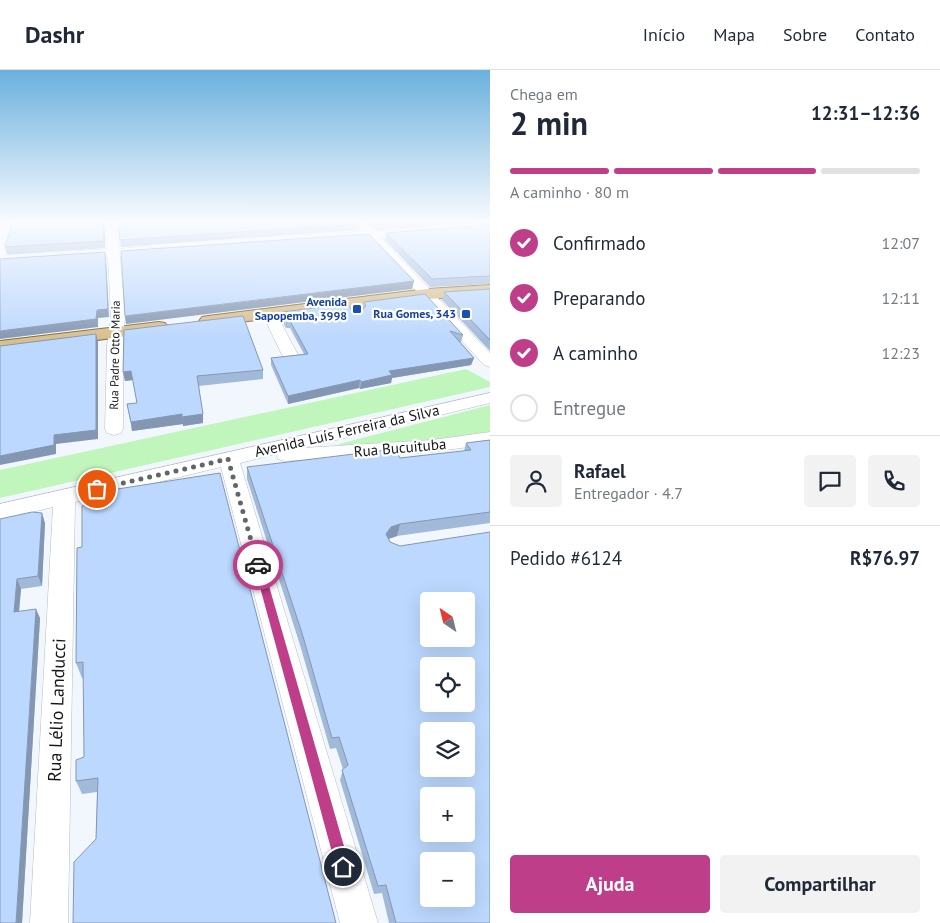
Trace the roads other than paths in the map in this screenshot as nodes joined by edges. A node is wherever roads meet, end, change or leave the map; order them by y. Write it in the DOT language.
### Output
graph roads {
  1 [pos="114,260"];
  2 [pos="396,260"];
  3 [pos="490,290"];
  4 [pos="427,294"];
  5 [pos="269,313"];
  6 [pos="194,323"];
  7 [pos="174,325"];
  8 [pos="116,333"];
  9 [pos="0,347"];
  10 [pos="290,355"];
  11 [pos="490,362"];
  12 [pos="490,398"];
  13 [pos="114,429"];
  14 [pos="490,438"];
  15 [pos="239,456"];
  16 [pos="64,497"];
  17 [pos="0,512"];
  18 [pos="49,923"];
  19 [pos="359,923"];
  1 -- 8 [label="street, Rua Padre Otto Maria"];
  2 -- 4 [label="street"];
  3 -- 4 [label="main road"];
  4 -- 5 [label="main road"];
  4 -- 11 [label="street"];
  5 -- 6 [label="main road"];
  5 -- 10 [label="street"];
  7 -- 8 [label="main road"];
  8 -- 9 [label="main road"];
  8 -- 13 [label="street, Rua Padre Otto Maria"];
  12 -- 15 [label="street, Avenida Luís Ferreira da Silva"];
  14 -- 15 [label="street, Rua Bucuituba"];
  15 -- 16 [label="street, Avenida Luís Ferreira da Silva"];
  15 -- 19 [label="street"];
  16 -- 17 [label="street, Avenida Luís Ferreira da Silva"];
  16 -- 18 [label="street, Rua Lélio Landucci"];
}
